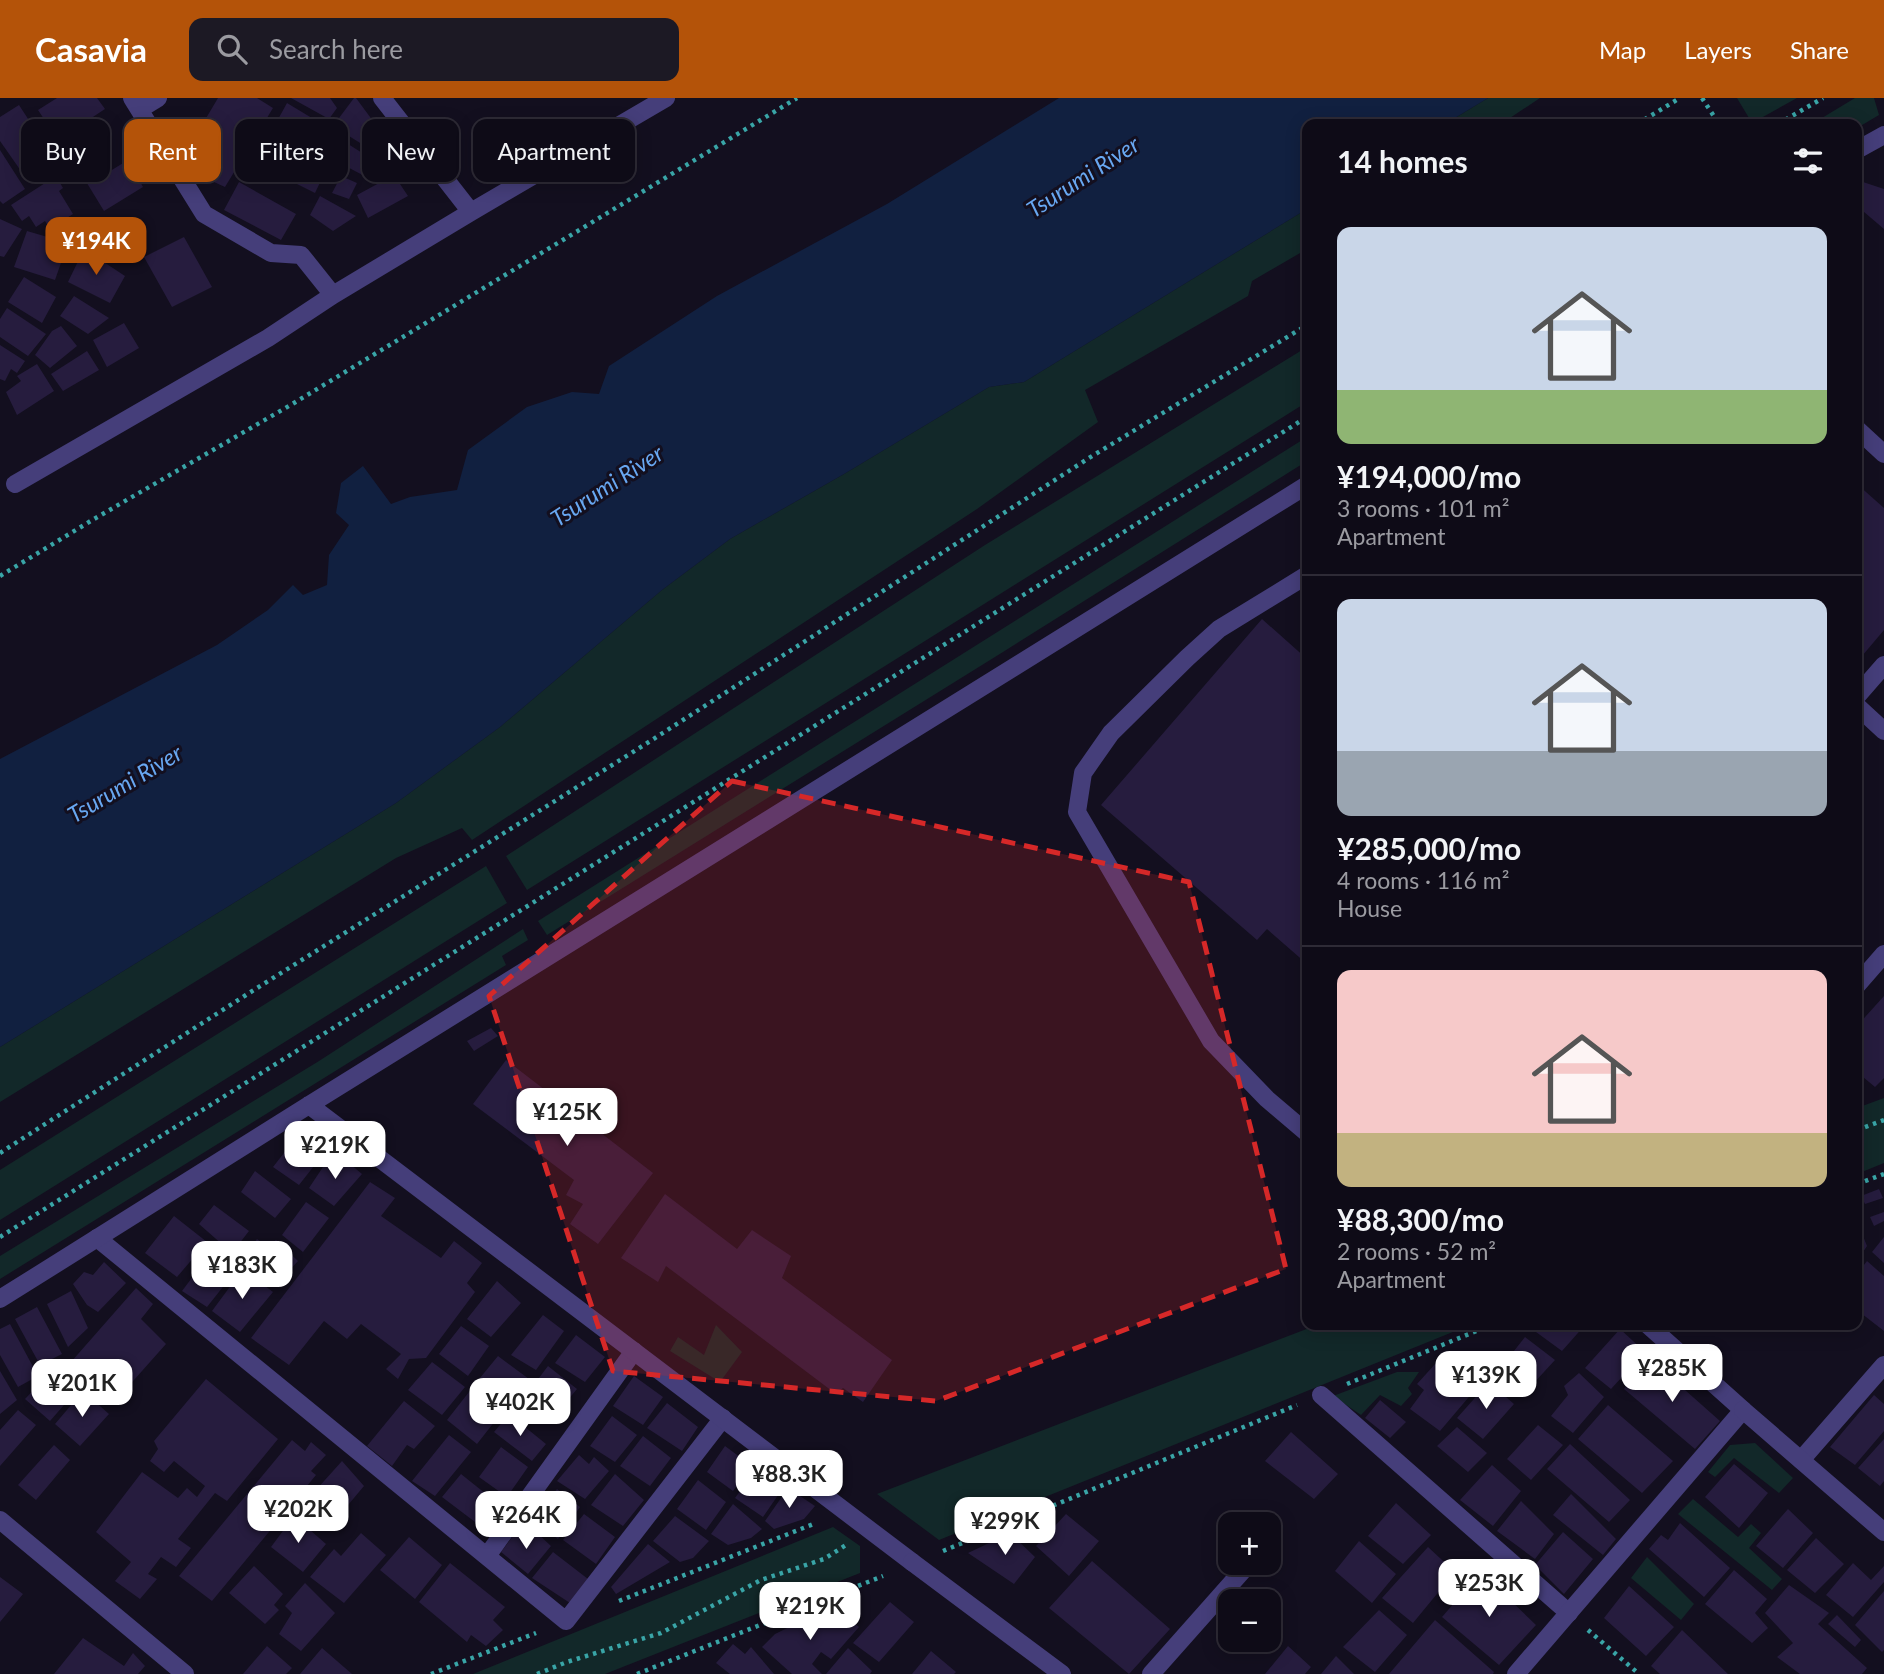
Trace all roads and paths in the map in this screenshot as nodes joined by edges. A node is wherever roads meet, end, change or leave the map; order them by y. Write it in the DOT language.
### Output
graph roads {
  1 [pos="158,98"];
  2 [pos="383,98"];
  3 [pos="666,98"];
  4 [pos="797,98"];
  5 [pos="1680,98"];
  6 [pos="1702,98"];
  7 [pos="1823,98"];
  8 [pos="136,104"];
  9 [pos="1645,119"];
  10 [pos="1716,119"];
  11 [pos="1787,119"];
  12 [pos="1884,135"];
  13 [pos="1862,147"];
  14 [pos="471,212"];
  15 [pos="333,295"];
  16 [pos="1302,328"];
  17 [pos="1302,420"];
  18 [pos="1862,434"];
  19 [pos="1884,454"];
  20 [pos="15,484"];
  21 [pos="1302,488"];
  22 [pos="0,576"];
  23 [pos="1302,578"];
  24 [pos="1884,664"];
  25 [pos="1862,690"];
  26 [pos="1862,711"];
  27 [pos="1884,731"];
  28 [pos="1884,954"];
  29 [pos="1862,979"];
  30 [pos="309,1105"];
  31 [pos="1884,1120"];
  32 [pos="1862,1128"];
  33 [pos="1302,1129"];
  34 [pos="0,1153"];
  35 [pos="1884,1174"];
  36 [pos="1862,1182"];
  37 [pos="0,1237"];
  38 [pos="97,1238"];
  39 [pos="0,1299"];
  40 [pos="1479,1330"];
  41 [pos="1654,1330"];
  42 [pos="634,1351"];
  43 [pos="1884,1365"];
  44 [pos="1321,1395"];
  45 [pos="1743,1410"];
  46 [pos="723,1418"];
  47 [pos="1801,1460"];
  48 [pos="846,1511"];
  49 [pos="0,1520"];
  50 [pos="871,1530"];
  51 [pos="1884,1532"];
  52 [pos="487,1556"];
  53 [pos="912,1562"];
  54 [pos="1239,1575"];
  55 [pos="617,1601"];
  56 [pos="1569,1613"];
  57 [pos="566,1621"];
  58 [pos="185,1674"];
  59 [pos="431,1674"];
  60 [pos="537,1674"];
  61 [pos="637,1674"];
  62 [pos="1062,1674"];
  63 [pos="1151,1674"];
  64 [pos="1516,1674"];
  65 [pos="1639,1674"];
  1 -- 8 [label="street"];
  2 -- 14 [label="street"];
  3 -- 14 [label="street"];
  4 -- 22 [label="path"];
  5 -- 9 [label="path"];
  6 -- 10 [label="path"];
  7 -- 11 [label="path"];
  8 -- 15 [label="street"];
  12 -- 13 [label="street"];
  14 -- 15 [label="street"];
  15 -- 20 [label="street"];
  16 -- 34 [label="path"];
  17 -- 37 [label="path"];
  18 -- 19 [label="street"];
  21 -- 30 [label="street"];
  23 -- 33 [label="street"];
  24 -- 25 [label="street"];
  26 -- 27 [label="street"];
  28 -- 29 [label="street"];
  30 -- 38 [label="street"];
  30 -- 42 [label="street"];
  31 -- 32 [label="path"];
  35 -- 36 [label="path"];
  38 -- 39 [label="street"];
  38 -- 52 [label="street"];
  40 -- 44 [label="path"];
  41 -- 45 [label="street"];
  42 -- 46 [label="street"];
  42 -- 52 [label="street"];
  43 -- 47 [label="street"];
  44 -- 53 [label="path"];
  44 -- 56 [label="street"];
  45 -- 47 [label="street"];
  45 -- 56 [label="street"];
  46 -- 48 [label="street"];
  46 -- 57 [label="street"];
  47 -- 51 [label="street"];
  48 -- 50 [label="street"];
  48 -- 55 [label="path"];
  49 -- 58 [label="street"];
  50 -- 53 [label="street"];
  50 -- 60 [label="path"];
  52 -- 57 [label="street"];
  53 -- 61 [label="path"];
  53 -- 62 [label="street"];
  54 -- 63 [label="street"];
  56 -- 64 [label="street"];
  56 -- 65 [label="path"];
  57 -- 59 [label="path"];
}
